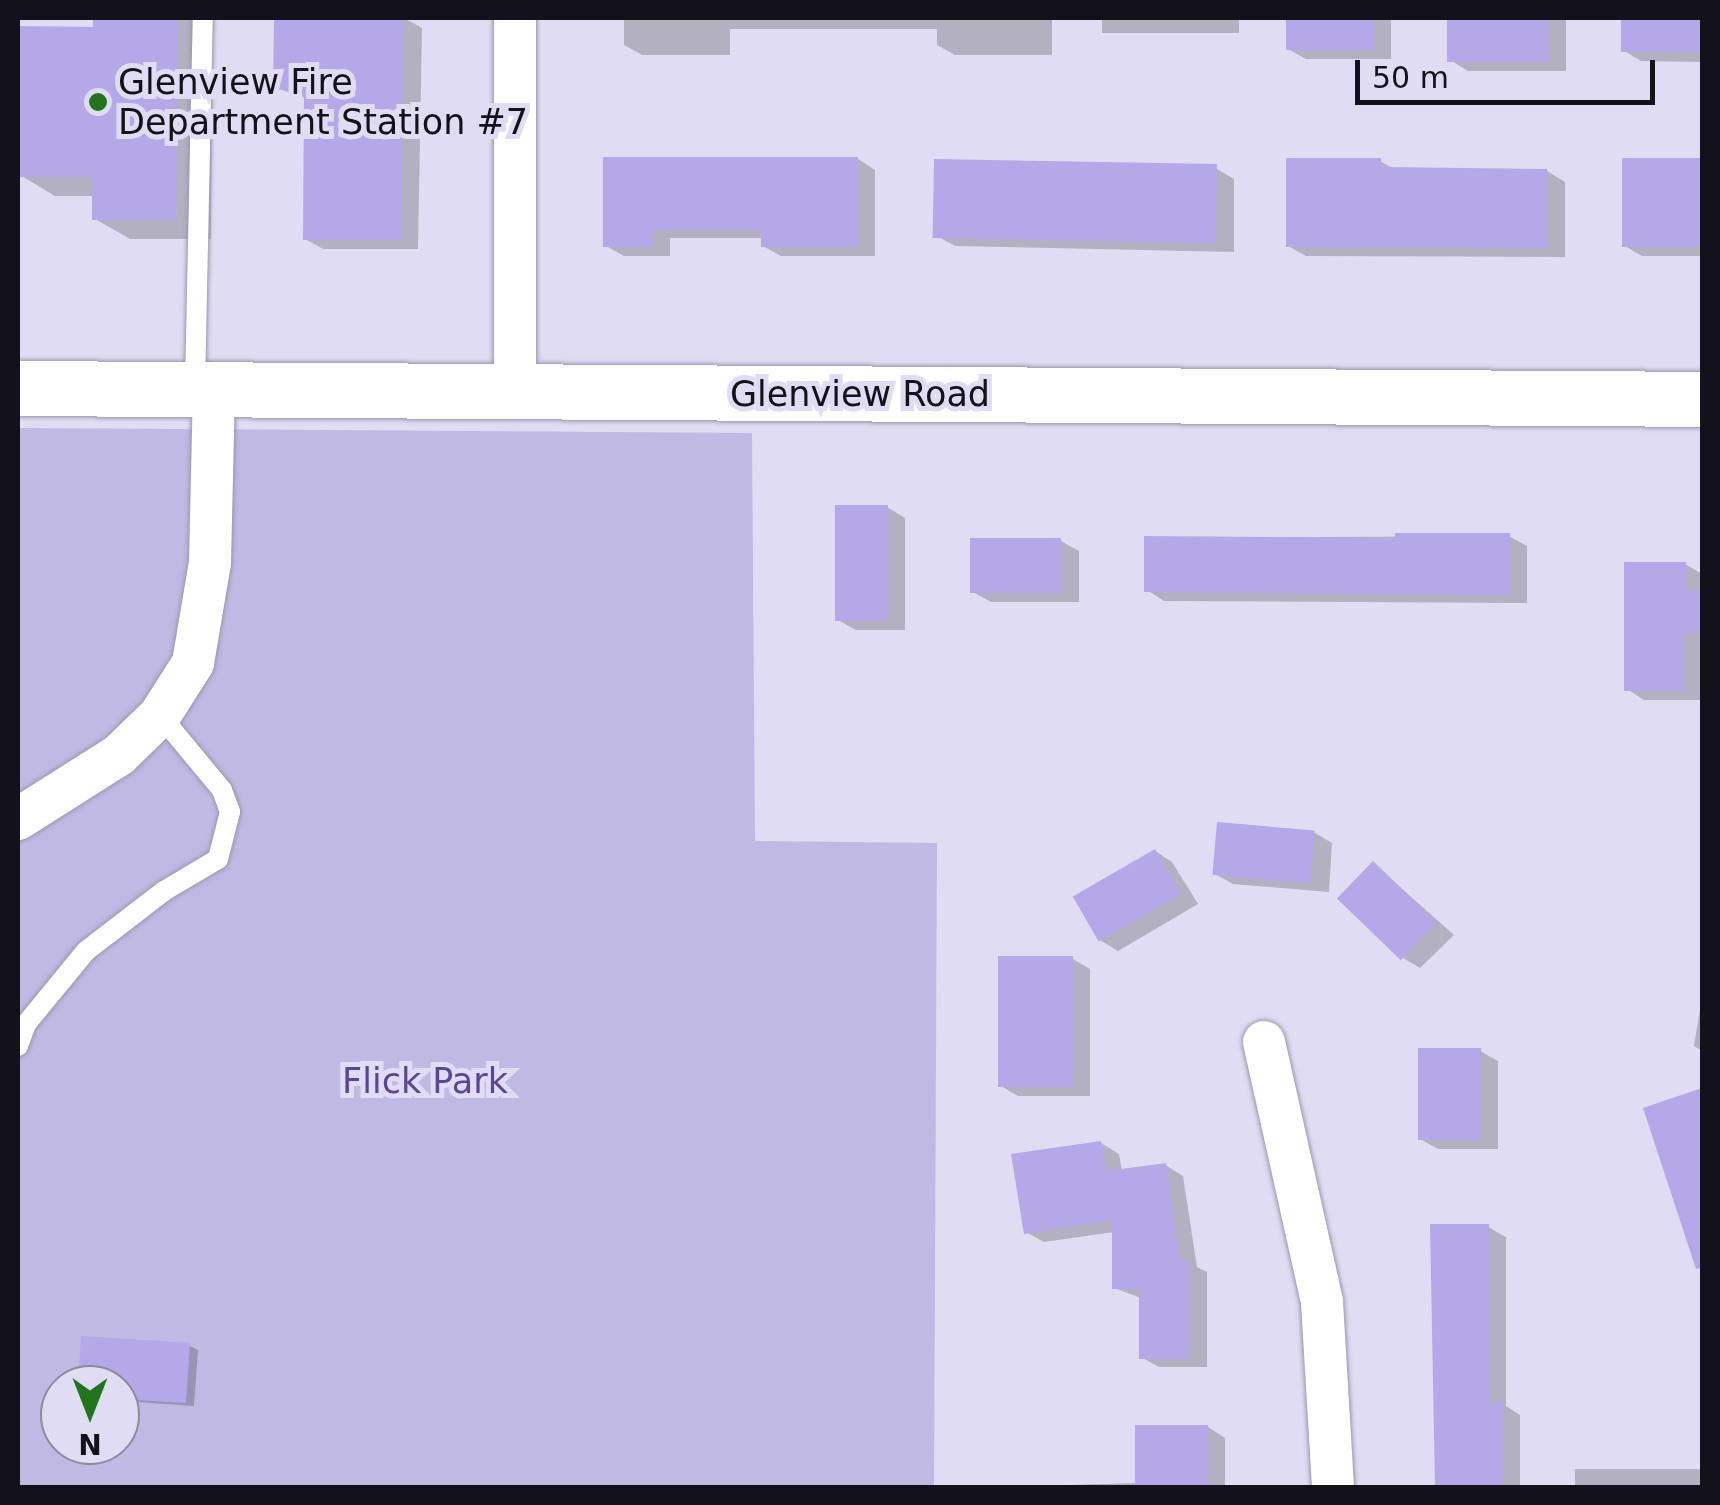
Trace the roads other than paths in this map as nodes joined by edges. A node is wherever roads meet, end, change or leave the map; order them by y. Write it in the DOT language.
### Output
graph roads {
  1 [pos="203,18"];
  2 [pos="515,18"];
  3 [pos="18,388"];
  4 [pos="205,389"];
  5 [pos="515,391"];
  6 [pos="1702,399"];
  7 [pos="160,715"];
  8 [pos="18,820"];
  9 [pos="1264,1042"];
  10 [pos="18,1046"];
  11 [pos="1332,1488"];
  1 -- 4 [label="lane"];
  2 -- 5 [label="street"];
  3 -- 4 [label="main road, Glenview Road"];
  4 -- 5 [label="main road, Glenview Road"];
  4 -- 7 [label="street"];
  5 -- 6 [label="main road, Glenview Road"];
  7 -- 8 [label="street"];
  7 -- 10 [label="lane"];
  9 -- 11 [label="street"];
}
